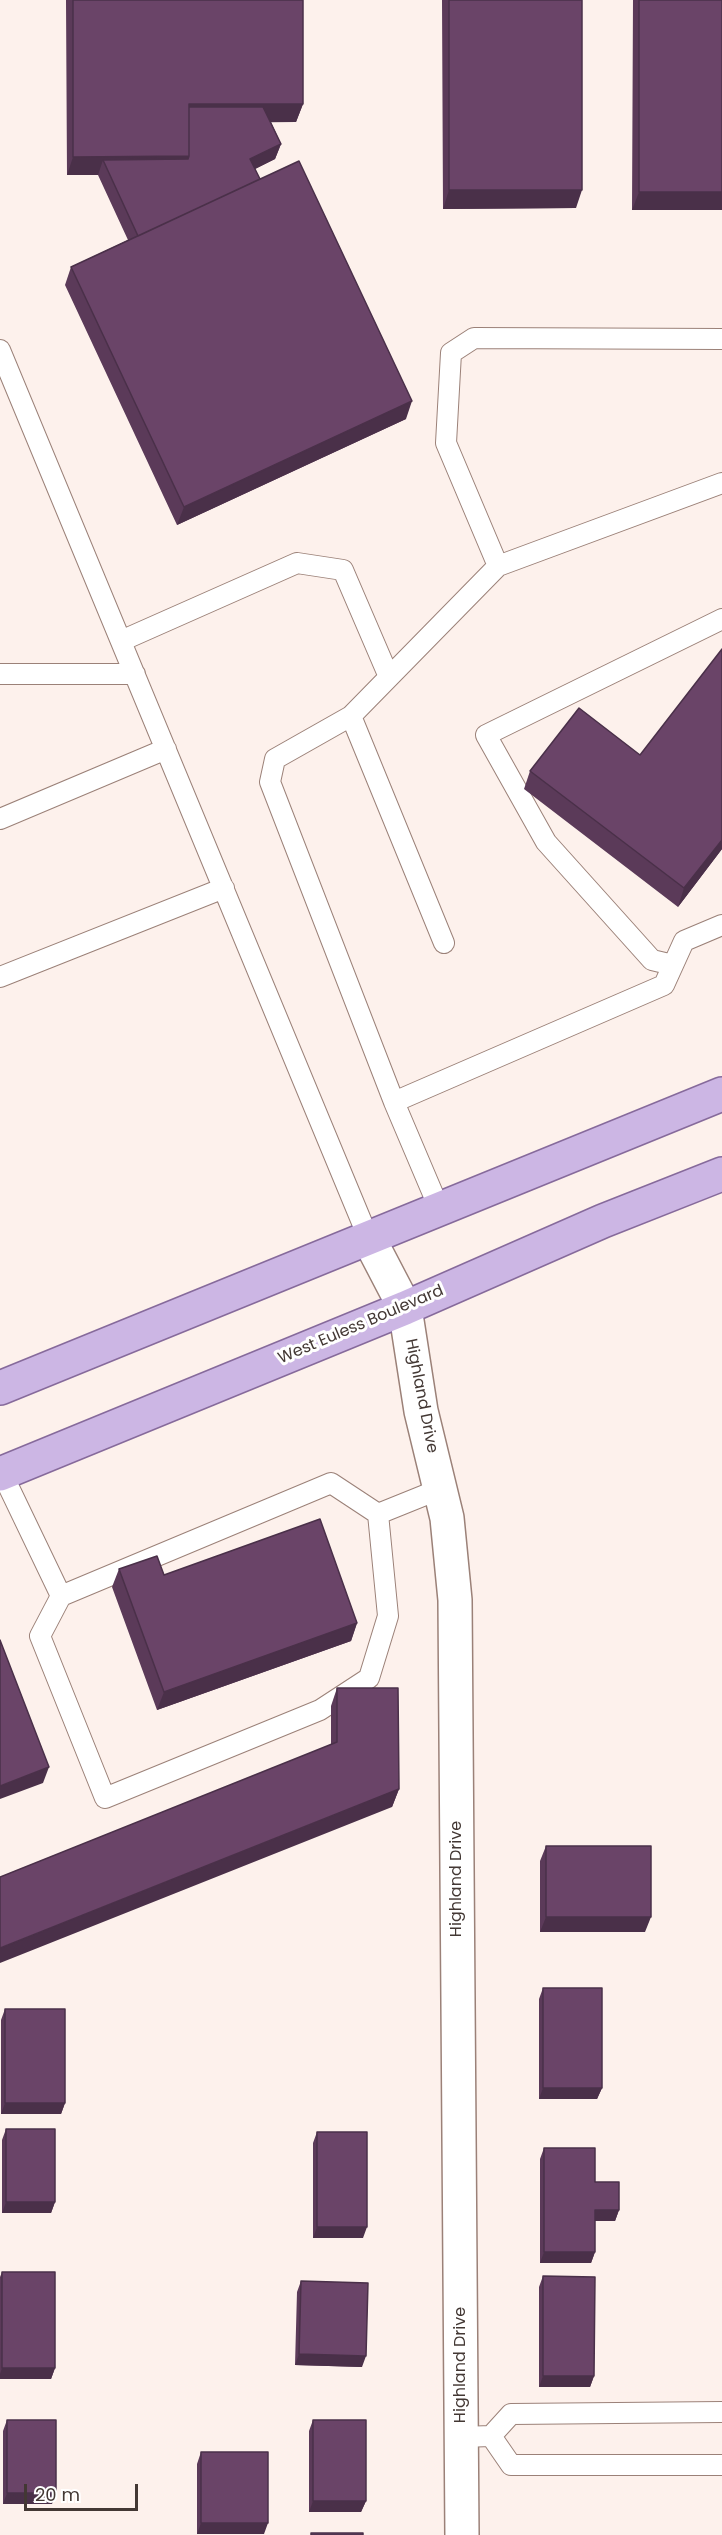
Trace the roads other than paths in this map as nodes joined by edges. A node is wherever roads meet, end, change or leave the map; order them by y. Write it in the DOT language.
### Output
graph roads {
  1 [pos="722,339"];
  2 [pos="0,350"];
  3 [pos="722,483"];
  4 [pos="498,566"];
  5 [pos="722,619"];
  6 [pos="121,640"];
  7 [pos="0,674"];
  8 [pos="135,674"];
  9 [pos="389,676"];
  10 [pos="351,716"];
  11 [pos="166,749"];
  12 [pos="0,819"];
  13 [pos="224,888"];
  14 [pos="722,925"];
  15 [pos="444,943"];
  16 [pos="673,965"];
  17 [pos="0,977"];
  18 [pos="722,1094"];
  19 [pos="394,1102"];
  20 [pos="722,1174"];
  21 [pos="439,1208"];
  22 [pos="368,1237"];
  23 [pos="405,1308"];
  24 [pos="0,1388"];
  25 [pos="1,1473"];
  26 [pos="440,1489"];
  27 [pos="378,1514"];
  28 [pos="62,1596"];
  29 [pos="722,2412"];
  30 [pos="476,2437"];
  31 [pos="722,2465"];
  32 [pos="462,2535"];
  1 -- 4 [label="lane"];
  2 -- 6 [label="lane"];
  3 -- 4 [label="lane"];
  4 -- 9 [label="lane"];
  5 -- 16 [label="lane"];
  6 -- 8 [label="lane"];
  6 -- 9 [label="lane"];
  7 -- 8 [label="lane"];
  8 -- 11 [label="lane"];
  9 -- 10 [label="lane"];
  10 -- 15 [label="lane"];
  10 -- 19 [label="lane"];
  11 -- 12 [label="lane"];
  11 -- 13 [label="lane"];
  13 -- 17 [label="lane"];
  13 -- 22 [label="lane"];
  14 -- 16 [label="lane"];
  16 -- 19 [label="lane"];
  18 -- 21 [label="main road"];
  19 -- 21 [label="lane"];
  20 -- 23 [label="main road, West Euless Boulevard"];
  21 -- 22 [label="main road"];
  22 -- 23 [label="street, Highland Drive"];
  22 -- 24 [label="main road"];
  23 -- 25 [label="main road, West Euless Boulevard"];
  23 -- 26 [label="street, Highland Drive"];
  25 -- 28 [label="lane"];
  26 -- 27 [label="lane"];
  26 -- 30 [label="street, Highland Drive"];
  27 -- 28 [label="lane"];
  27 -- 28 [label="lane"];
  29 -- 30 [label="lane"];
  30 -- 31 [label="lane"];
  30 -- 32 [label="street, Highland Drive"];
}
